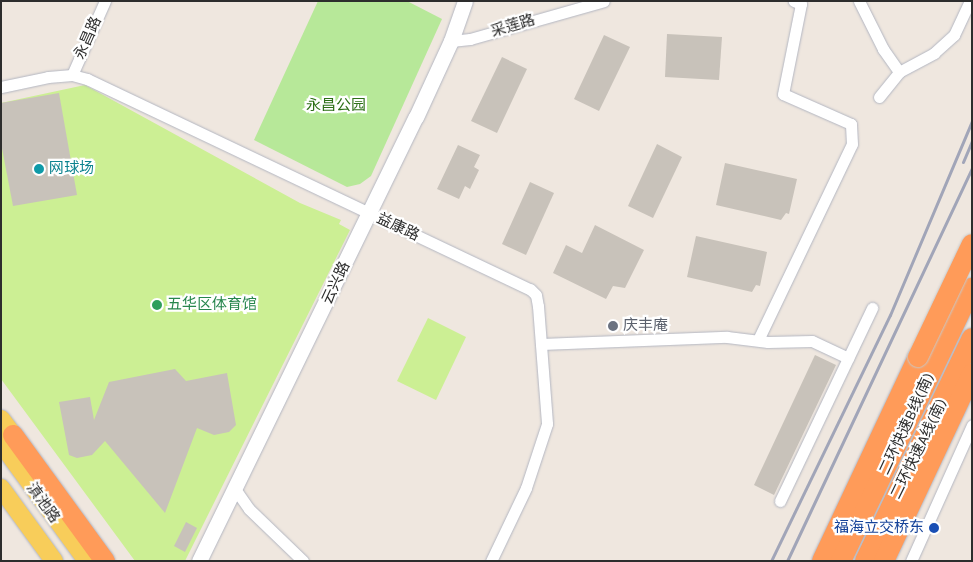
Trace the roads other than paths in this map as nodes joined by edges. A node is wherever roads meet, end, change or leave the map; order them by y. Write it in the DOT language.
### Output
graph roads {
  1 [pos="105,1"];
  2 [pos="465,1"];
  3 [pos="604,1"];
  4 [pos="794,1"];
  5 [pos="859,1"];
  6 [pos="970,1"];
  7 [pos="451,41"];
  8 [pos="900,72"];
  9 [pos="72,75"];
  10 [pos="1,87"];
  11 [pos="879,97"];
  12 [pos="368,214"];
  13 [pos="972,243"];
  14 [pos="972,271"];
  15 [pos="972,281"];
  16 [pos="972,288"];
  17 [pos="972,295"];
  18 [pos="872,308"];
  19 [pos="964,325"];
  20 [pos="972,338"];
  21 [pos="758,340"];
  22 [pos="541,344"];
  23 [pos="918,357"];
  24 [pos="848,358"];
  25 [pos="972,374"];
  26 [pos="972,425"];
  27 [pos="4,432"];
  28 [pos="1,488"];
  29 [pos="235,489"];
  30 [pos="780,501"];
  31 [pos="54,561"];
  32 [pos="87,561"];
  33 [pos="105,561"];
  34 [pos="199,561"];
  35 [pos="303,561"];
  36 [pos="491,561"];
  37 [pos="823,561"];
  38 [pos="843,561"];
  39 [pos="862,561"];
  40 [pos="866,561"];
  41 [pos="884,561"];
  42 [pos="911,561"];
  1 -- 9 [label="street, 永昌路"];
  2 -- 7 [label="street, 云兴路"];
  3 -- 7 [label="street, 采莲路"];
  4 -- 21 [label="street"];
  5 -- 8 [label="street"];
  6 -- 8 [label="street"];
  7 -- 12 [label="street, 云兴路"];
  8 -- 11 [label="street"];
  9 -- 10 [label="street, 益康路"];
  9 -- 12 [label="street, 益康路"];
  12 -- 22 [label="street, 益康路"];
  12 -- 29 [label="street, 云兴路"];
  13 -- 23 [label="highway, bridge"];
  13 -- 37 [label="street"];
  14 -- 23 [label="highway, bridge"];
  15 -- 19 [label="highway"];
  16 -- 19 [label="highway, 二环快速B线(南)"];
  17 -- 38 [label="main road"];
  18 -- 24 [label="street"];
  19 -- 38 [label="highway, 二环快速B线(南)"];
  19 -- 39 [label="main road"];
  20 -- 40 [label="highway, 二环快速A线(南)"];
  21 -- 22 [label="street"];
  21 -- 24 [label="street"];
  22 -- 36 [label="street, 益康路"];
  23 -- 37 [label="highway"];
  24 -- 30 [label="street"];
  25 -- 41 [label="highway"];
  26 -- 42 [label="street"];
  27 -- 32 [label="main road, 滇池路"];
  27 -- 33 [label="highway"];
  28 -- 31 [label="main road, 滇池路"];
  29 -- 34 [label="street, 云兴路"];
  29 -- 35 [label="street"];
}
